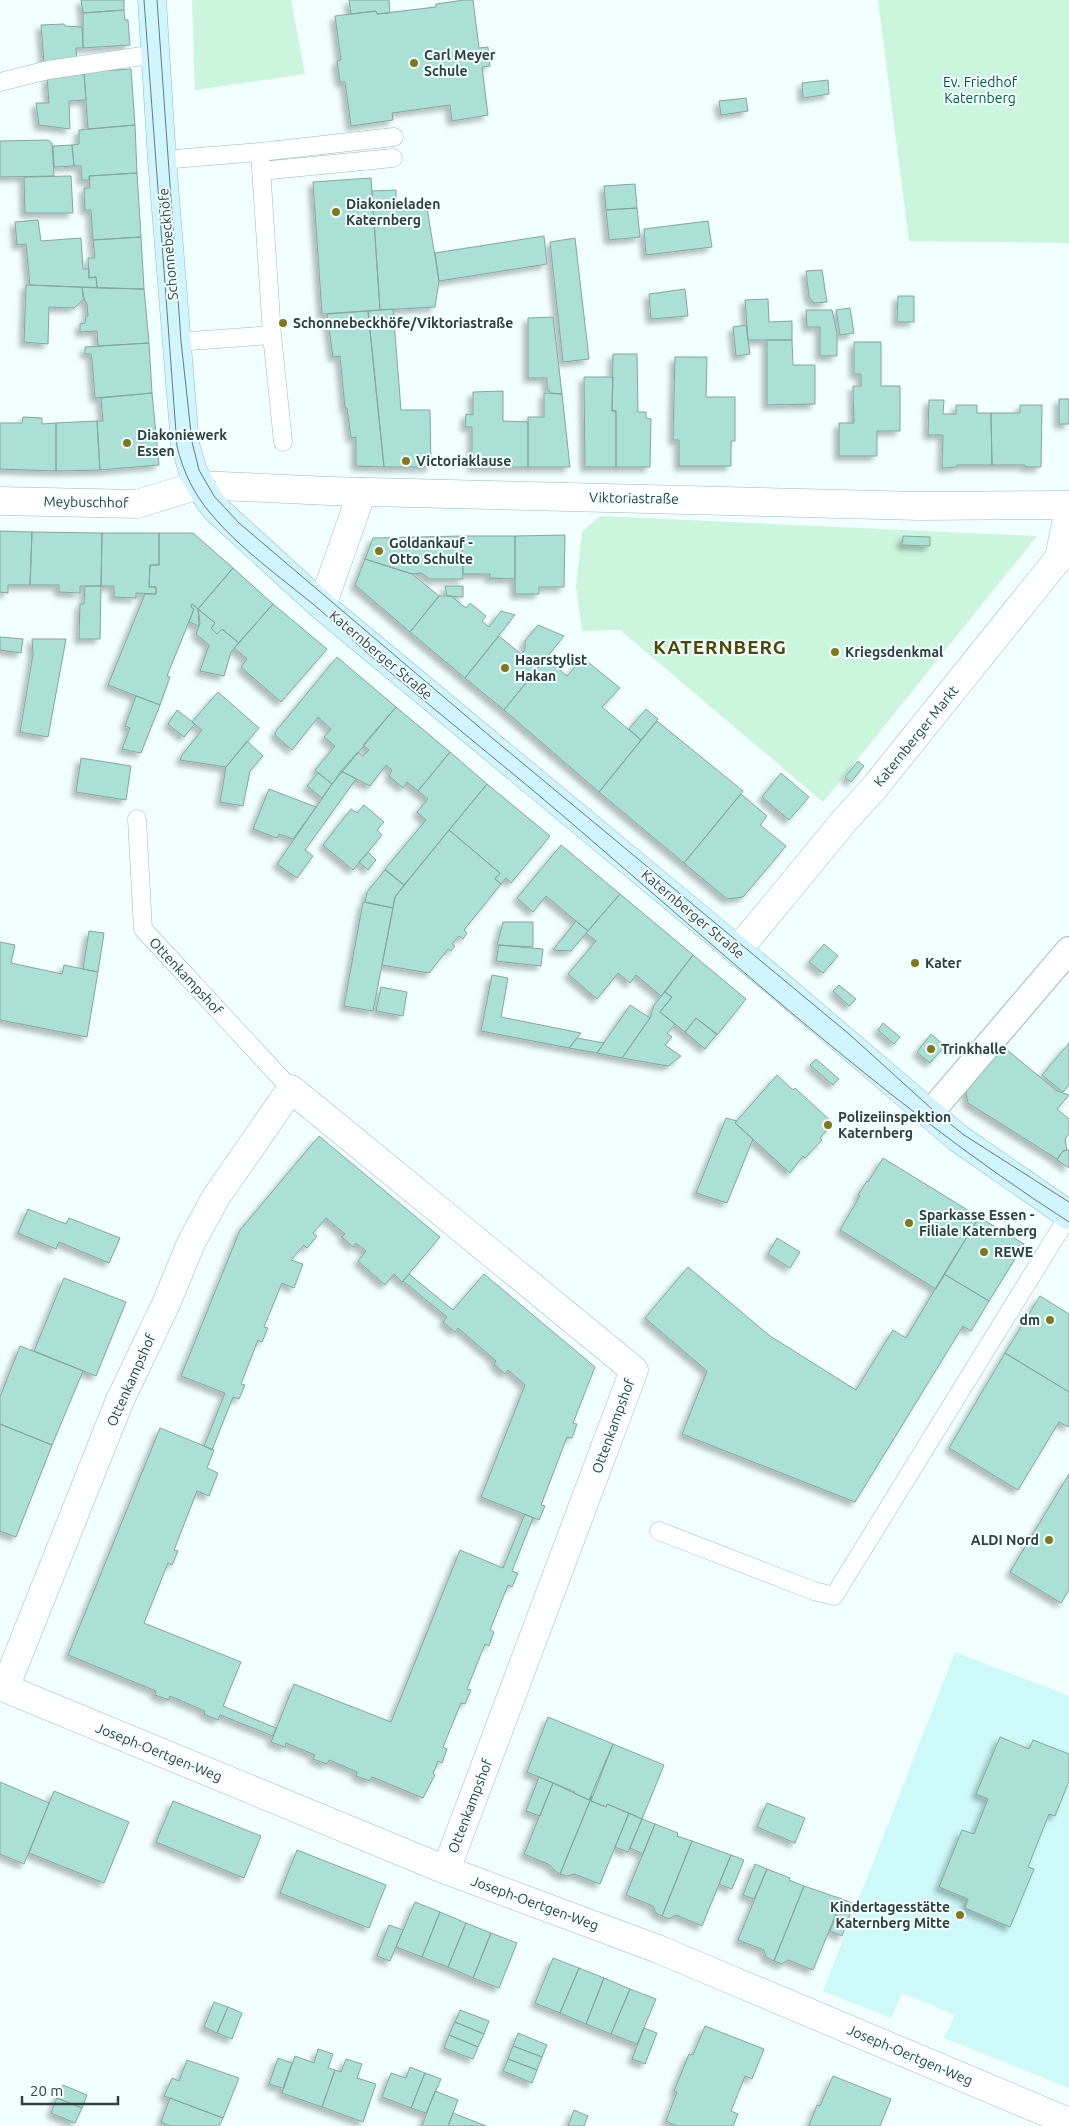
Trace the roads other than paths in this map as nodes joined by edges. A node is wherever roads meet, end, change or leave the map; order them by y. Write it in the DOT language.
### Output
graph roads {
  1 [pos="152,0"];
  2 [pos="156,54"];
  3 [pos="0,82"];
  4 [pos="394,137"];
  5 [pos="260,152"];
  6 [pos="393,158"];
  7 [pos="162,160"];
  8 [pos="261,171"];
  9 [pos="272,335"];
  10 [pos="176,342"];
  11 [pos="283,442"];
  12 [pos="199,485"];
  13 [pos="362,492"];
  14 [pos="0,501"];
  15 [pos="1069,507"];
  16 [pos="322,606"];
  17 [pos="137,819"];
  18 [pos="1069,950"];
  19 [pos="737,951"];
  20 [pos="291,1089"];
  21 [pos="930,1113"];
  22 [pos="1069,1215"];
  23 [pos="659,1531"];
  24 [pos="2,1687"];
  25 [pos="446,1870"];
  26 [pos="1069,2122"];
  1 -- 2 [label="main road, Schonnebeckhöfe"];
  2 -- 3 [label="lane"];
  2 -- 7 [label="main road, Schonnebeckhöfe"];
  4 -- 5 [label="lane"];
  5 -- 7 [label="lane"];
  5 -- 8 [label="lane"];
  6 -- 8 [label="lane"];
  7 -- 10 [label="main road, Schonnebeckhöfe"];
  8 -- 9 [label="lane"];
  9 -- 10 [label="lane"];
  9 -- 11 [label="lane"];
  10 -- 12 [label="main road, Schonnebeckhöfe"];
  12 -- 13 [label="street, Viktoriastraße"];
  12 -- 14 [label="street, Meybuschhof"];
  12 -- 16 [label="main road, Katernberger Straße"];
  13 -- 15 [label="street, Viktoriastraße"];
  13 -- 16 [label="street, Katernberger Straße"];
  15 -- 19 [label="street, Katernberger Markt"];
  16 -- 19 [label="main road, Katernberger Straße"];
  17 -- 20 [label="lane, Ottenkampshof"];
  18 -- 21 [label="street"];
  19 -- 21 [label="main road, Katernberger Straße"];
  20 -- 24 [label="street, Ottenkampshof"];
  20 -- 25 [label="street, Ottenkampshof"];
  21 -- 22 [label="main road, Katernberger Straße"];
  22 -- 23 [label="lane"];
  24 -- 25 [label="street, Joseph-Oertgen-Weg"];
  25 -- 26 [label="street, Joseph-Oertgen-Weg"];
}
